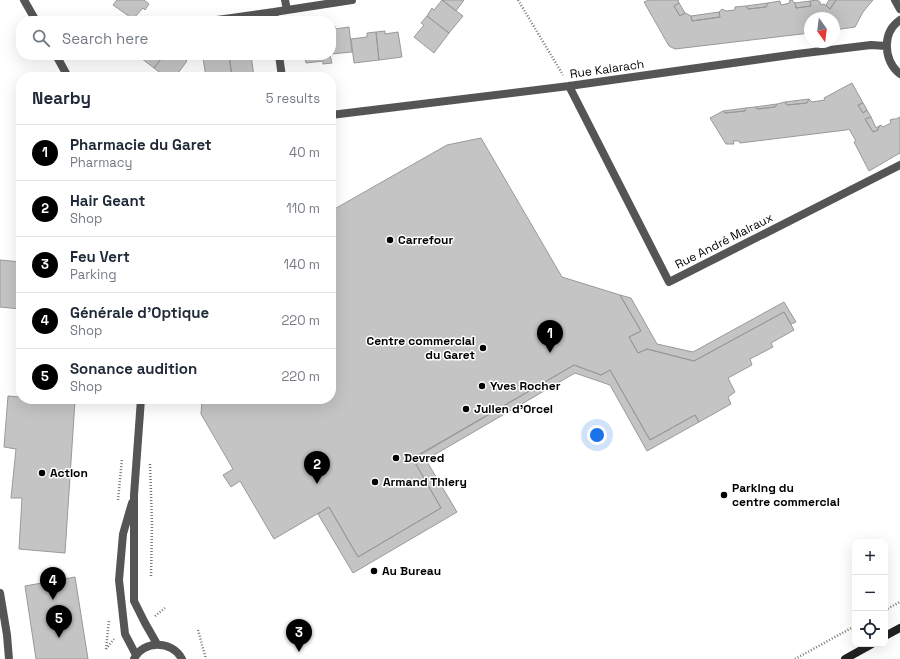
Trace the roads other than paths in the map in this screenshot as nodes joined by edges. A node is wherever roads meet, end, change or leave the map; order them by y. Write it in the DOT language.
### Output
graph roads {
  1 [pos="24,0"];
  2 [pos="285,0"];
  3 [pos="352,0"];
  4 [pos="895,0"];
  5 [pos="900,9"];
  6 [pos="287,10"];
  7 [pos="274,12"];
  8 [pos="33,16"];
  9 [pos="246,16"];
  10 [pos="274,16"];
  11 [pos="900,20"];
  12 [pos="886,46"];
  13 [pos="59,60"];
  14 [pos="280,60"];
  15 [pos="65,72"];
  16 [pos="281,72"];
  17 [pos="900,74"];
  18 [pos="569,86"];
  19 [pos="336,114"];
  20 [pos="900,165"];
  21 [pos="141,404"];
  22 [pos="134,495"];
  23 [pos="0,592"];
  24 [pos="900,628"];
  25 [pos="888,634"];
  26 [pos="157,644"];
  27 [pos="867,647"];
  28 [pos="135,657"];
  29 [pos="9,659"];
  30 [pos="182,659"];
  31 [pos="845,659"];
  1 -- 8 [label="street"];
  2 -- 6 [label="street"];
  3 -- 6 [label="street"];
  4 -- 5 [label="street"];
  6 -- 7 [label="street"];
  7 -- 9 [label="street"];
  7 -- 10 [label="street"];
  11 -- 12 [label="street"];
  12 -- 17 [label="street"];
  12 -- 18 [label="street, Rue Kalarach"];
  13 -- 15 [label="street"];
  14 -- 16 [label="street"];
  18 -- 19 [label="street, Rue Kalarach"];
  18 -- 20 [label="street, Rue André Malraux"];
  21 -- 22 [label="street"];
  22 -- 26 [label="street"];
  22 -- 28 [label="street"];
  23 -- 29 [label="street"];
  24 -- 25 [label="main road"];
  26 -- 28 [label="street"];
  26 -- 30 [label="street"];
  27 -- 31 [label="main road"];
}
